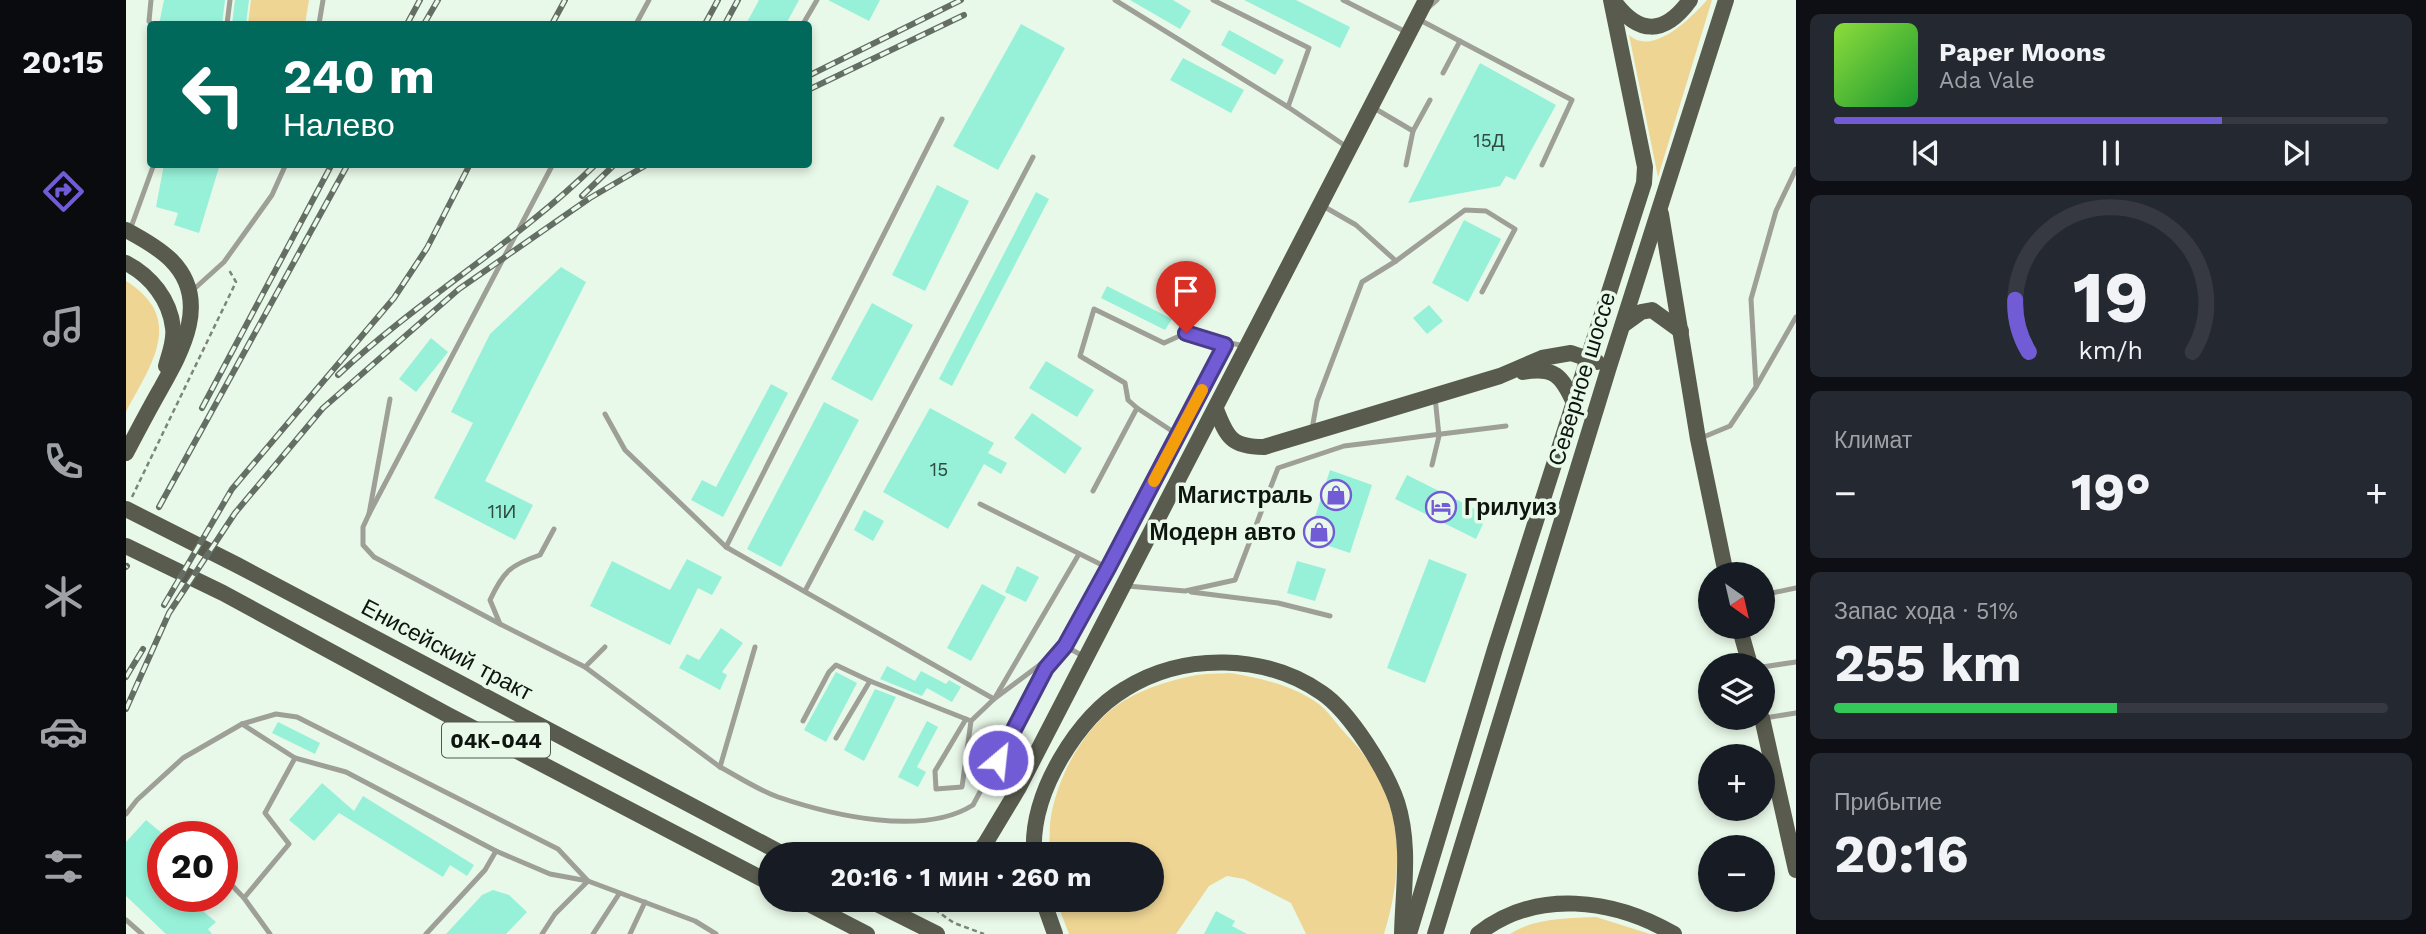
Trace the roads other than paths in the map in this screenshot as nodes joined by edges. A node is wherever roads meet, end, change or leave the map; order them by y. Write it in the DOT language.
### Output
graph roads {
  1 [pos="151,0"];
  2 [pos="230,0"];
  3 [pos="323,0"];
  4 [pos="649,0"];
  5 [pos="817,0"];
  6 [pos="1115,0"];
  7 [pos="1213,0"];
  8 [pos="1426,0"];
  9 [pos="1437,0"];
  10 [pos="1612,0"];
  11 [pos="1690,0"];
  12 [pos="1726,0"];
  13 [pos="1347,1"];
  14 [pos="1417,18"];
  15 [pos="149,21"];
  16 [pos="227,21"];
  17 [pos="320,21"];
  18 [pos="638,21"];
  19 [pos="805,21"];
  20 [pos="1408,33"];
  21 [pos="1460,41"];
  22 [pos="1443,73"];
  23 [pos="1430,100"];
  24 [pos="1287,107"];
  25 [pos="1372,107"];
  26 [pos="942,118"];
  27 [pos="1413,131"];
  28 [pos="1349,149"];
  29 [pos="1033,157"];
  30 [pos="1406,165"];
  31 [pos="1542,165"];
  32 [pos="152,168"];
  33 [pos="284,168"];
  34 [pos="551,168"];
  35 [pos="1796,169"];
  36 [pos="1793,183"];
  37 [pos="1321,205"];
  38 [pos="1660,212"];
  39 [pos="128,231"];
  40 [pos="1396,261"];
  41 [pos="126,263"];
  42 [pos="1482,292"];
  43 [pos="190,293"];
  44 [pos="1796,317"];
  45 [pos="1623,325"];
  46 [pos="1681,331"];
  47 [pos="1225,345"];
  48 [pos="1248,347"];
  49 [pos="1587,358"];
  50 [pos="1609,367"];
  51 [pos="1500,376"];
  52 [pos="1756,387"];
  53 [pos="160,389"];
  54 [pos="1435,397"];
  55 [pos="390,399"];
  56 [pos="1574,403"];
  57 [pos="1137,408"];
  58 [pos="1216,410"];
  59 [pos="605,414"];
  60 [pos="1506,426"];
  61 [pos="1312,432"];
  62 [pos="1178,435"];
  63 [pos="1439,436"];
  64 [pos="1698,439"];
  65 [pos="126,453"];
  66 [pos="1433,465"];
  67 [pos="1093,491"];
  68 [pos="129,504"];
  69 [pos="980,505"];
  70 [pos="369,514"];
  71 [pos="554,529"];
  72 [pos="126,546"];
  73 [pos="726,547"];
  74 [pos="1079,554"];
  75 [pos="1724,562"];
  76 [pos="1108,568"];
  77 [pos="1124,586"];
  78 [pos="1796,588"];
  79 [pos="805,591"];
  80 [pos="1185,591"];
  81 [pos="1775,592"];
  82 [pos="1330,616"];
  83 [pos="500,624"];
  84 [pos="1065,646"];
  85 [pos="605,647"];
  86 [pos="755,647"];
  87 [pos="1086,658"];
  88 [pos="1796,662"];
  89 [pos="1775,665"];
  90 [pos="585,667"];
  91 [pos="870,681"];
  92 [pos="994,699"];
  93 [pos="1796,713"];
  94 [pos="1775,716"];
  95 [pos="968,720"];
  96 [pos="803,721"];
  97 [pos="242,724"];
  98 [pos="1765,730"];
  99 [pos="836,738"];
  100 [pos="295,758"];
  101 [pos="720,767"];
  102 [pos="126,814"];
  103 [pos="760,842"];
  104 [pos="986,842"];
  105 [pos="1033,842"];
  106 [pos="496,851"];
  107 [pos="1796,870"];
  108 [pos="758,877"];
  109 [pos="588,881"];
  110 [pos="238,892"];
  111 [pos="619,894"];
  112 [pos="244,898"];
  113 [pos="645,902"];
  114 [pos="824,912"];
  115 [pos="893,912"];
  116 [pos="1047,912"];
  117 [pos="126,920"];
  118 [pos="142,934"];
  119 [pos="270,934"];
  120 [pos="426,934"];
  121 [pos="542,934"];
  122 [pos="593,934"];
  123 [pos="630,934"];
  124 [pos="716,934"];
  125 [pos="867,934"];
  126 [pos="937,934"];
  127 [pos="1055,934"];
  128 [pos="1402,934"];
  129 [pos="1409,934"];
  130 [pos="1435,934"];
  131 [pos="1478,934"];
  132 [pos="1674,934"];
  1 -- 15 [label="lane"];
  2 -- 16 [label="lane"];
  3 -- 17 [label="lane"];
  4 -- 18 [label="lane"];
  5 -- 19 [label="lane"];
  6 -- 24 [label="lane"];
  7 -- 24 [label="lane"];
  8 -- 14 [label="main road"];
  9 -- 14 [label="lane"];
  10 -- 11 [label="main road"];
  10 -- 49 [label="main road, Северное шоссе"];
  12 -- 38 [label="main road, Северное шоссе"];
  13 -- 20 [label="lane"];
  14 -- 20 [label="main road"];
  14 -- 21 [label="lane"];
  20 -- 25 [label="main road"];
  21 -- 22 [label="lane"];
  21 -- 31 [label="lane"];
  23 -- 27 [label="lane"];
  24 -- 28 [label="lane"];
  25 -- 27 [label="lane"];
  25 -- 28 [label="main road"];
  26 -- 73 [label="lane"];
  27 -- 30 [label="lane"];
  28 -- 37 [label="main road"];
  29 -- 79 [label="lane"];
  32 -- 39 [label="lane"];
  33 -- 43 [label="lane"];
  34 -- 70 [label="lane"];
  35 -- 36 [label="lane"];
  36 -- 52 [label="lane"];
  37 -- 40 [label="lane"];
  37 -- 48 [label="main road"];
  38 -- 45 [label="main road, Северное шоссе"];
  38 -- 46 [label="main road"];
  39 -- 43 [label="main road"];
  40 -- 42 [label="lane"];
  40 -- 61 [label="lane"];
  41 -- 53 [label="main road"];
  43 -- 53 [label="main road"];
  44 -- 52 [label="lane"];
  45 -- 46 [label="main road"];
  45 -- 50 [label="main road, Северное шоссе"];
  46 -- 64 [label="main road"];
  47 -- 48 [label="lane"];
  47 -- 57 [label="lane"];
  47 -- 62 [label="lane"];
  48 -- 58 [label="main road"];
  49 -- 50 [label="main road"];
  49 -- 51 [label="main road"];
  49 -- 56 [label="main road, Северное шоссе"];
  50 -- 130 [label="main road, Северное шоссе"];
  51 -- 54 [label="main road"];
  51 -- 56 [label="main road"];
  52 -- 64 [label="lane"];
  53 -- 65 [label="main road"];
  54 -- 61 [label="main road"];
  54 -- 63 [label="lane"];
  55 -- 70 [label="lane"];
  56 -- 129 [label="main road, Северное шоссе"];
  57 -- 62 [label="lane"];
  57 -- 67 [label="lane"];
  58 -- 61 [label="main road"];
  58 -- 77 [label="main road"];
  59 -- 73 [label="lane"];
  60 -- 63 [label="lane"];
  62 -- 76 [label="lane"];
  63 -- 66 [label="lane"];
  63 -- 80 [label="lane"];
  64 -- 75 [label="main road"];
  68 -- 103 [label="main road, Енисейский тракт / 04К-044"];
  69 -- 74 [label="lane"];
  70 -- 83 [label="lane"];
  71 -- 83 [label="lane"];
  72 -- 108 [label="main road, 04К-044"];
  73 -- 79 [label="lane"];
  74 -- 76 [label="lane"];
  74 -- 92 [label="lane"];
  76 -- 84 [label="lane"];
  77 -- 80 [label="lane"];
  77 -- 87 [label="main road"];
  78 -- 81 [label="lane"];
  79 -- 92 [label="lane"];
  80 -- 82 [label="lane"];
  83 -- 90 [label="lane"];
  84 -- 87 [label="lane"];
  84 -- 92 [label="lane"];
  84 -- 101 [label="lane"];
  85 -- 90 [label="lane"];
  86 -- 101 [label="lane"];
  87 -- 104 [label="main road"];
  88 -- 89 [label="lane"];
  90 -- 101 [label="lane"];
  91 -- 95 [label="lane"];
  91 -- 96 [label="lane"];
  91 -- 99 [label="lane"];
  92 -- 95 [label="lane"];
  93 -- 94 [label="lane"];
  95 -- 95 [label="lane"];
  97 -- 100 [label="lane"];
  97 -- 102 [label="lane"];
  97 -- 109 [label="lane"];
  98 -- 107 [label="main road"];
  100 -- 106 [label="lane"];
  100 -- 112 [label="lane"];
  105 -- 128 [label="main road"];
  106 -- 109 [label="lane"];
  106 -- 120 [label="lane"];
  109 -- 111 [label="lane"];
  109 -- 121 [label="lane"];
  110 -- 112 [label="lane"];
  111 -- 113 [label="lane"];
  111 -- 122 [label="lane"];
  112 -- 119 [label="lane"];
  113 -- 123 [label="lane"];
  113 -- 124 [label="lane"];
  114 -- 125 [label="main road"];
  115 -- 126 [label="main road"];
  116 -- 127 [label="main road"];
  117 -- 118 [label="lane"];
  131 -- 132 [label="main road"];
}
